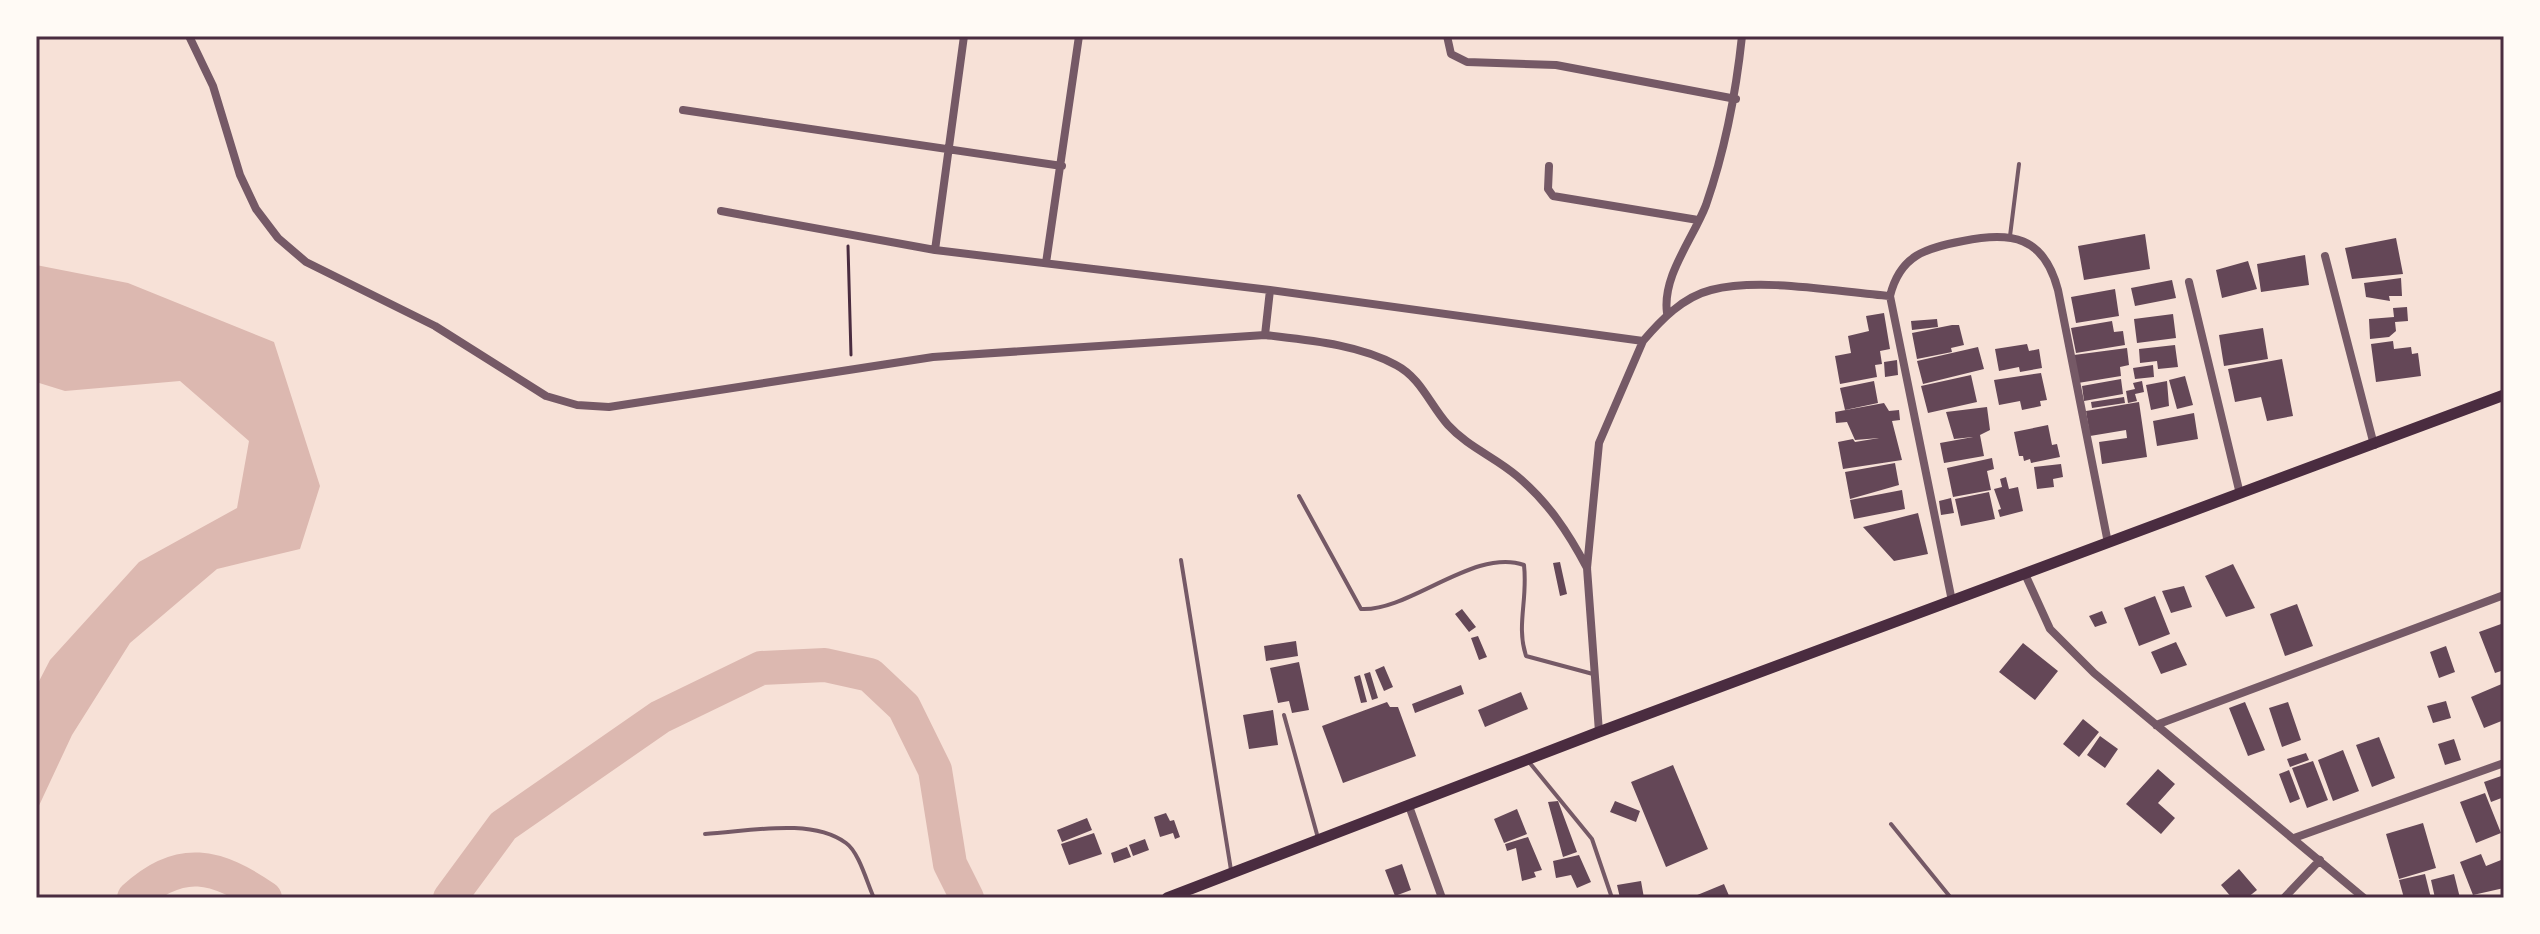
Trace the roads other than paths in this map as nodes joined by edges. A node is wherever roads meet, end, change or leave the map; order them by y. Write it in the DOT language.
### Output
graph roads {
  1 [pos="189,36"];
  2 [pos="964,36"];
  3 [pos="1079,36"];
  4 [pos="1447,36"];
  5 [pos="1742,36"];
  6 [pos="1736,99"];
  7 [pos="683,110"];
  8 [pos="950,151"];
  9 [pos="2019,164"];
  10 [pos="1062,166"];
  11 [pos="1549,166"];
  12 [pos="721,211"];
  13 [pos="1698,220"];
  14 [pos="2010,236"];
  15 [pos="935,250"];
  16 [pos="2325,256"];
  17 [pos="1046,263"];
  18 [pos="2189,282"];
  19 [pos="1270,290"];
  20 [pos="1890,296"];
  21 [pos="1667,313"];
  22 [pos="1265,335"];
  23 [pos="1643,341"];
  24 [pos="2504,395"];
  25 [pos="2374,445"];
  26 [pos="2240,494"];
  27 [pos="1299,496"];
  28 [pos="2108,543"];
  29 [pos="1181,560"];
  30 [pos="1587,568"];
  31 [pos="2025,574"];
  32 [pos="2504,595"];
  33 [pos="1952,601"];
  34 [pos="1595,675"];
  35 [pos="1284,715"];
  36 [pos="2156,725"];
  37 [pos="1599,732"];
  38 [pos="1527,760"];
  39 [pos="2504,763"];
  40 [pos="1409,806"];
  41 [pos="1891,824"];
  42 [pos="705,834"];
  43 [pos="2294,838"];
  44 [pos="1319,840"];
  45 [pos="2320,860"];
  46 [pos="1232,873"];
  47 [pos="874,898"];
  48 [pos="1167,898"];
  49 [pos="1442,898"];
  50 [pos="1612,898"];
  51 [pos="1951,898"];
  52 [pos="2284,898"];
  53 [pos="2364,898"];
  1 -- 22 [label="street"];
  2 -- 8 [label="street"];
  3 -- 10 [label="street"];
  4 -- 6 [label="street"];
  5 -- 6 [label="street"];
  6 -- 13 [label="street"];
  7 -- 8 [label="street"];
  8 -- 10 [label="street"];
  8 -- 15 [label="street"];
  9 -- 14 [label="lane"];
  10 -- 17 [label="street"];
  11 -- 13 [label="street"];
  12 -- 15 [label="street"];
  13 -- 21 [label="street"];
  14 -- 20 [label="street"];
  14 -- 28 [label="street"];
  15 -- 17 [label="street"];
  16 -- 25 [label="street"];
  17 -- 19 [label="street"];
  18 -- 26 [label="street"];
  19 -- 22 [label="street"];
  19 -- 23 [label="street"];
  20 -- 21 [label="street"];
  20 -- 33 [label="street"];
  21 -- 23 [label="street"];
  22 -- 30 [label="street"];
  23 -- 30 [label="street"];
  24 -- 25 [label="main road"];
  25 -- 26 [label="main road"];
  26 -- 28 [label="main road"];
  27 -- 34 [label="lane"];
  28 -- 31 [label="main road"];
  29 -- 46 [label="lane"];
  30 -- 34 [label="street"];
  31 -- 33 [label="main road"];
  31 -- 36 [label="street"];
  32 -- 36 [label="street"];
  33 -- 37 [label="main road"];
  34 -- 37 [label="street"];
  35 -- 44 [label="lane"];
  36 -- 43 [label="street"];
  37 -- 38 [label="main road"];
  38 -- 40 [label="main road"];
  38 -- 50 [label="lane"];
  39 -- 43 [label="street"];
  40 -- 44 [label="main road"];
  40 -- 49 [label="street"];
  41 -- 51 [label="lane"];
  42 -- 47 [label="lane"];
  43 -- 45 [label="street"];
  44 -- 46 [label="main road"];
  45 -- 52 [label="street"];
  45 -- 53 [label="street"];
  46 -- 48 [label="main road"];
}
